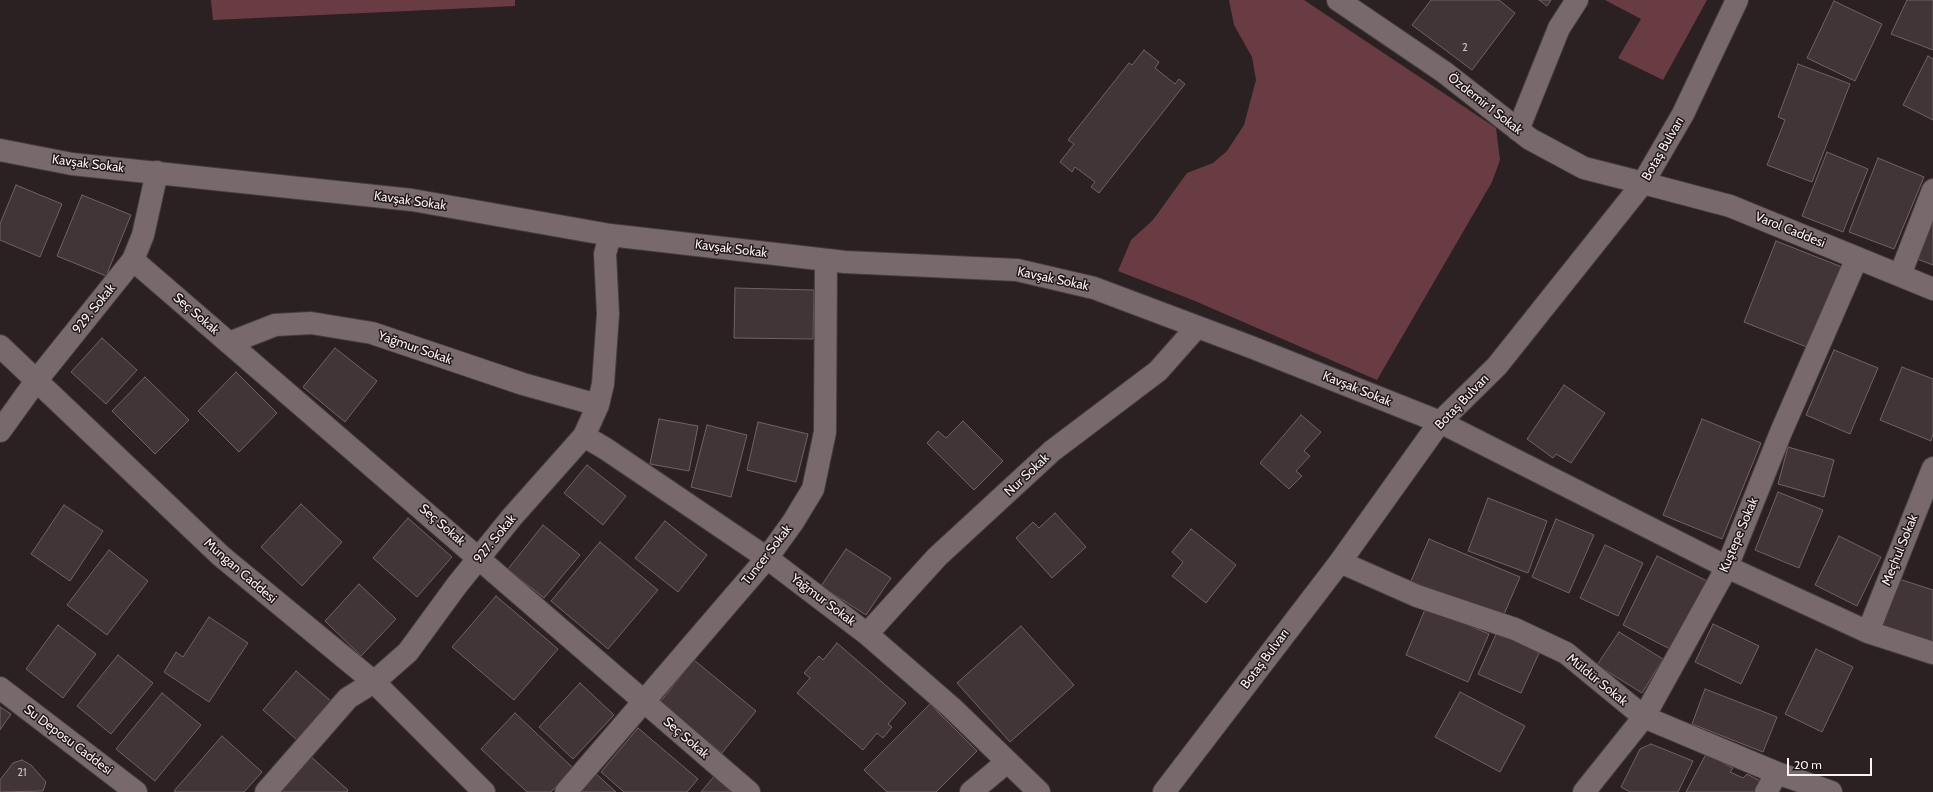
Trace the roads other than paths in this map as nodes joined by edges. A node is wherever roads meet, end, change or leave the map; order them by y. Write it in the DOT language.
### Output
graph roads {
  1 [pos="1338,0"];
  2 [pos="1577,0"];
  3 [pos="1736,0"];
  4 [pos="1518,130"];
  5 [pos="0,150"];
  6 [pos="157,172"];
  7 [pos="1643,183"];
  8 [pos="1933,190"];
  9 [pos="610,235"];
  10 [pos="1857,258"];
  11 [pos="133,260"];
  12 [pos="826,260"];
  13 [pos="1900,275"];
  14 [pos="1933,289"];
  15 [pos="1197,327"];
  16 [pos="229,343"];
  17 [pos="0,346"];
  18 [pos="36,381"];
  19 [pos="598,406"];
  20 [pos="1440,422"];
  21 [pos="0,431"];
  22 [pos="584,436"];
  23 [pos="1933,468"];
  24 [pos="479,558"];
  25 [pos="767,558"];
  26 [pos="1340,562"];
  27 [pos="1727,567"];
  28 [pos="1868,632"];
  29 [pos="867,634"];
  30 [pos="1933,653"];
  31 [pos="374,682"];
  32 [pos="0,688"];
  33 [pos="645,702"];
  34 [pos="1644,718"];
  35 [pos="1007,762"];
  36 [pos="1777,773"];
  37 [pos="136,792"];
  38 [pos="266,792"];
  39 [pos="484,792"];
  40 [pos="566,792"];
  41 [pos="749,792"];
  42 [pos="971,792"];
  43 [pos="1039,792"];
  44 [pos="1164,792"];
  45 [pos="1584,792"];
  46 [pos="1766,792"];
  47 [pos="1831,792"];
  1 -- 4 [label="street, Özdemir 1 Sokak"];
  2 -- 4 [label="street"];
  3 -- 7 [label="street, Botaş Bulvarı"];
  4 -- 7 [label="street, Özdemir 1 Sokak"];
  5 -- 6 [label="street, Kavşak Sokak"];
  6 -- 9 [label="street, Kavşak Sokak"];
  6 -- 11 [label="street, 929. Sokak"];
  7 -- 10 [label="street, Varol Caddesi"];
  7 -- 20 [label="street, Botaş Bulvarı"];
  8 -- 13 [label="street"];
  9 -- 12 [label="street, Kavşak Sokak"];
  9 -- 19 [label="street, 927. Sokak"];
  10 -- 13 [label="street, Varol Caddesi"];
  10 -- 27 [label="street, Kuştepe Sokak"];
  11 -- 16 [label="street, Seç Sokak"];
  11 -- 18 [label="street, 929. Sokak"];
  12 -- 15 [label="street, Kavşak Sokak"];
  12 -- 25 [label="street, Tuncer Sokak"];
  13 -- 14 [label="street, Varol Caddesi"];
  15 -- 20 [label="street, Kavşak Sokak"];
  15 -- 29 [label="street, Nur Sokak"];
  16 -- 19 [label="street, Yağmur Sokak"];
  16 -- 24 [label="street, Seç Sokak"];
  17 -- 18 [label="street, Mungan Caddesi"];
  18 -- 21 [label="street, 929. Sokak"];
  18 -- 31 [label="street, Mungan Caddesi"];
  19 -- 22 [label="street, 927. Sokak"];
  20 -- 26 [label="street, Botaş Bulvarı"];
  20 -- 27 [label="street, Kavşak Sokak"];
  22 -- 24 [label="street, 927. Sokak"];
  22 -- 25 [label="street, Yağmur Sokak"];
  23 -- 28 [label="street, Meçhul Sokak"];
  24 -- 31 [label="street, 927. Sokak"];
  24 -- 33 [label="street, Seç Sokak"];
  25 -- 29 [label="street, Yağmur Sokak"];
  25 -- 33 [label="street, Tuncer Sokak"];
  26 -- 34 [label="street, Müldür Sokak"];
  26 -- 44 [label="street, Botaş Bulvarı"];
  27 -- 28 [label="street, Kavşak Sokak"];
  27 -- 34 [label="street, Kuştepe Sokak"];
  28 -- 30 [label="street, Kavşak Sokak"];
  29 -- 35 [label="street, Yağmur Sokak"];
  31 -- 38 [label="street, 927. Sokak"];
  31 -- 39 [label="street, Mungan Caddesi"];
  32 -- 37 [label="street, Su Deposu Caddesi"];
  33 -- 40 [label="street, Tuncer Sokak"];
  33 -- 41 [label="street, Seç Sokak"];
  34 -- 36 [label="street, Müldür Sokak"];
  34 -- 45 [label="street, Kuştepe Sokak"];
  35 -- 42 [label="street"];
  35 -- 43 [label="street, Yağmur Sokak"];
  36 -- 46 [label="street"];
  36 -- 47 [label="street, Müldür Sokak"];
}
